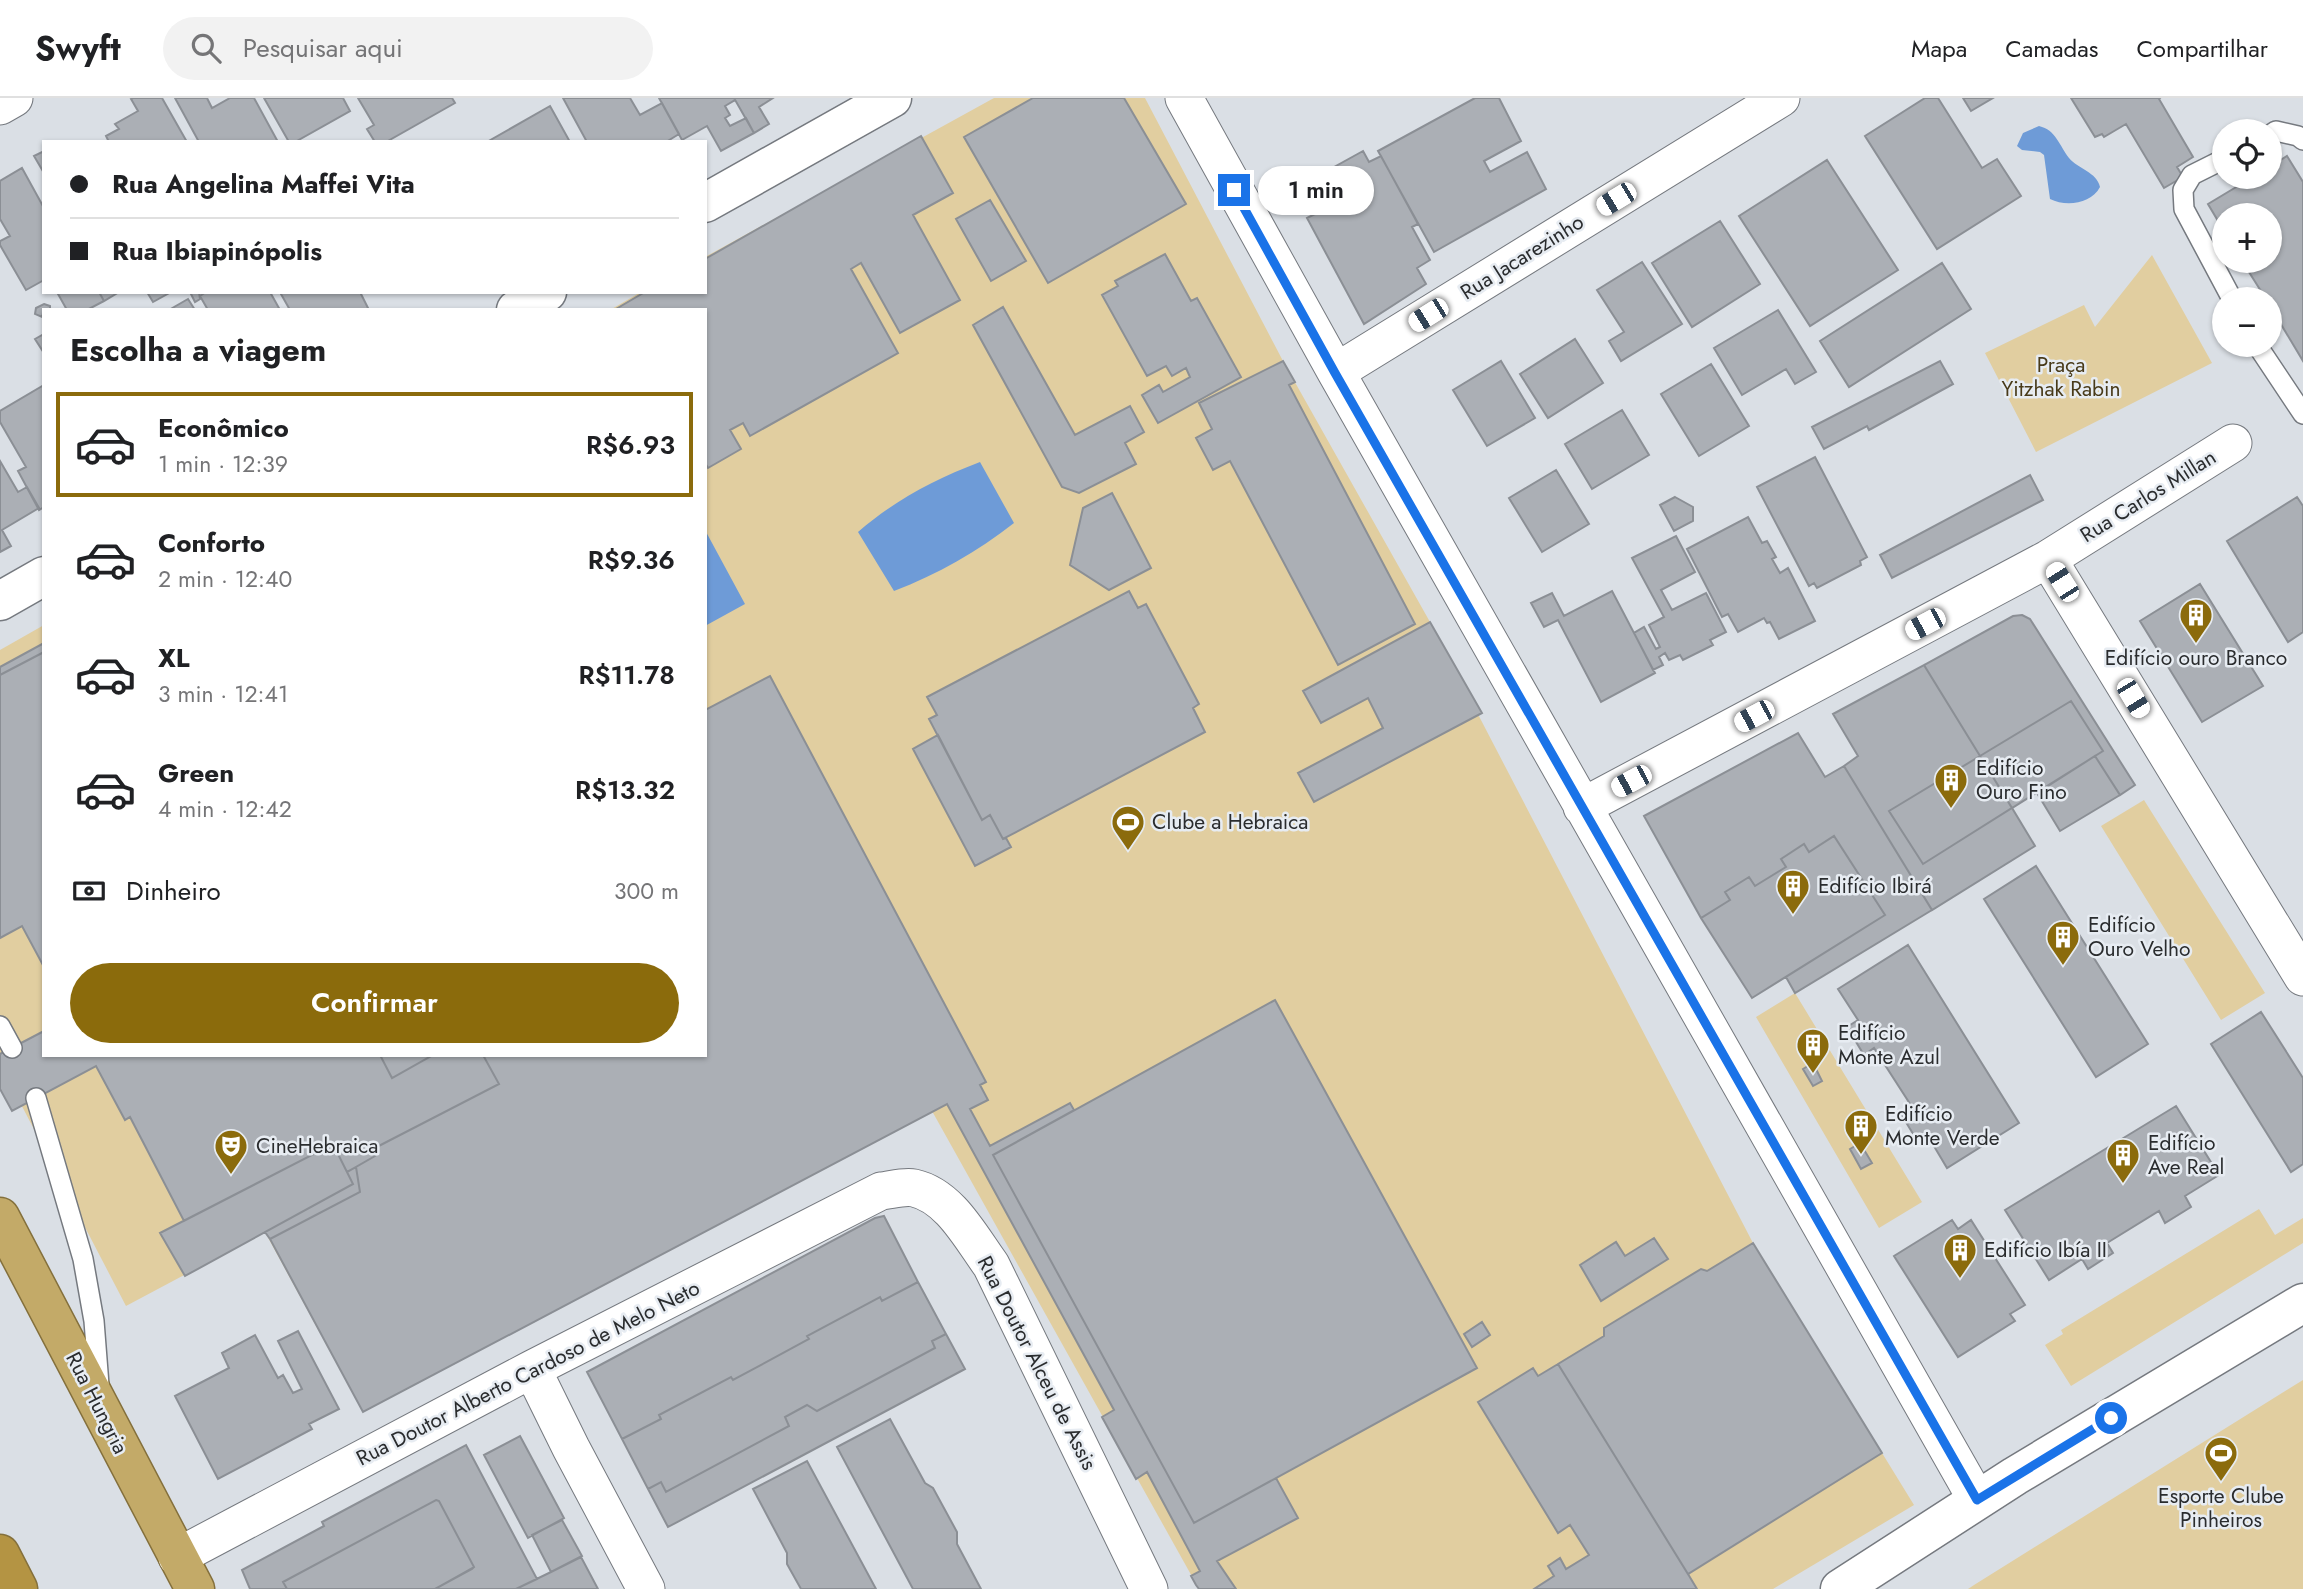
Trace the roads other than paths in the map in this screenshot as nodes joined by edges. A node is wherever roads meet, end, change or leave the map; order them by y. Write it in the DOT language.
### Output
graph roads {
  1 [pos="15,98"];
  2 [pos="892,98"];
  3 [pos="1184,98"];
  4 [pos="1781,98"];
  5 [pos="0,106"];
  6 [pos="2282,132"];
  7 [pos="2303,140"];
  8 [pos="2212,165"];
  9 [pos="707,202"];
  10 [pos="2226,287"];
  11 [pos="544,294"];
  12 [pos="519,308"];
  13 [pos="2266,357"];
  14 [pos="1335,373"];
  15 [pos="2303,414"];
  16 [pos="2233,443"];
  17 [pos="2048,559"];
  18 [pos="42,577"];
  19 [pos="0,601"];
  20 [pos="1582,807"];
  21 [pos="2303,977"];
  22 [pos="0,1026"];
  23 [pos="12,1048"];
  24 [pos="36,1098"];
  25 [pos="881,1191"];
  26 [pos="0,1217"];
  27 [pos="2303,1303"];
  28 [pos="533,1369"];
  29 [pos="101,1410"];
  30 [pos="1977,1500"];
  31 [pos="0,1554"];
  32 [pos="186,1573"];
  33 [pos="18,1589"];
  34 [pos="646,1589"];
  35 [pos="1149,1589"];
  36 [pos="1840,1589"];
  1 -- 5 [label="street"];
  2 -- 9 [label="street"];
  3 -- 14 [label="street"];
  4 -- 14 [label="street, Rua Jacarezinho"];
  6 -- 7 [label="lane"];
  8 -- 10 [label="lane"];
  11 -- 12 [label="street"];
  13 -- 15 [label="lane"];
  14 -- 20 [label="street"];
  16 -- 17 [label="street, Rua Carlos Millan"];
  17 -- 20 [label="street, Rua Carlos Millan"];
  17 -- 21 [label="street"];
  18 -- 19 [label="street"];
  20 -- 30 [label="street"];
  22 -- 23 [label="lane"];
  24 -- 29 [label="lane"];
  25 -- 28 [label="street, Rua Doutor Alberto Cardoso de Melo Neto"];
  25 -- 35 [label="street, Rua Doutor Alceu de Assis"];
  26 -- 29 [label="highway, Rua Hungria"];
  27 -- 30 [label="street"];
  28 -- 32 [label="street, Rua Doutor Alberto Cardoso de Melo Neto"];
  28 -- 34 [label="street"];
  29 -- 32 [label="highway, Rua Hungria"];
  30 -- 36 [label="street"];
  31 -- 33 [label="highway"];
}
